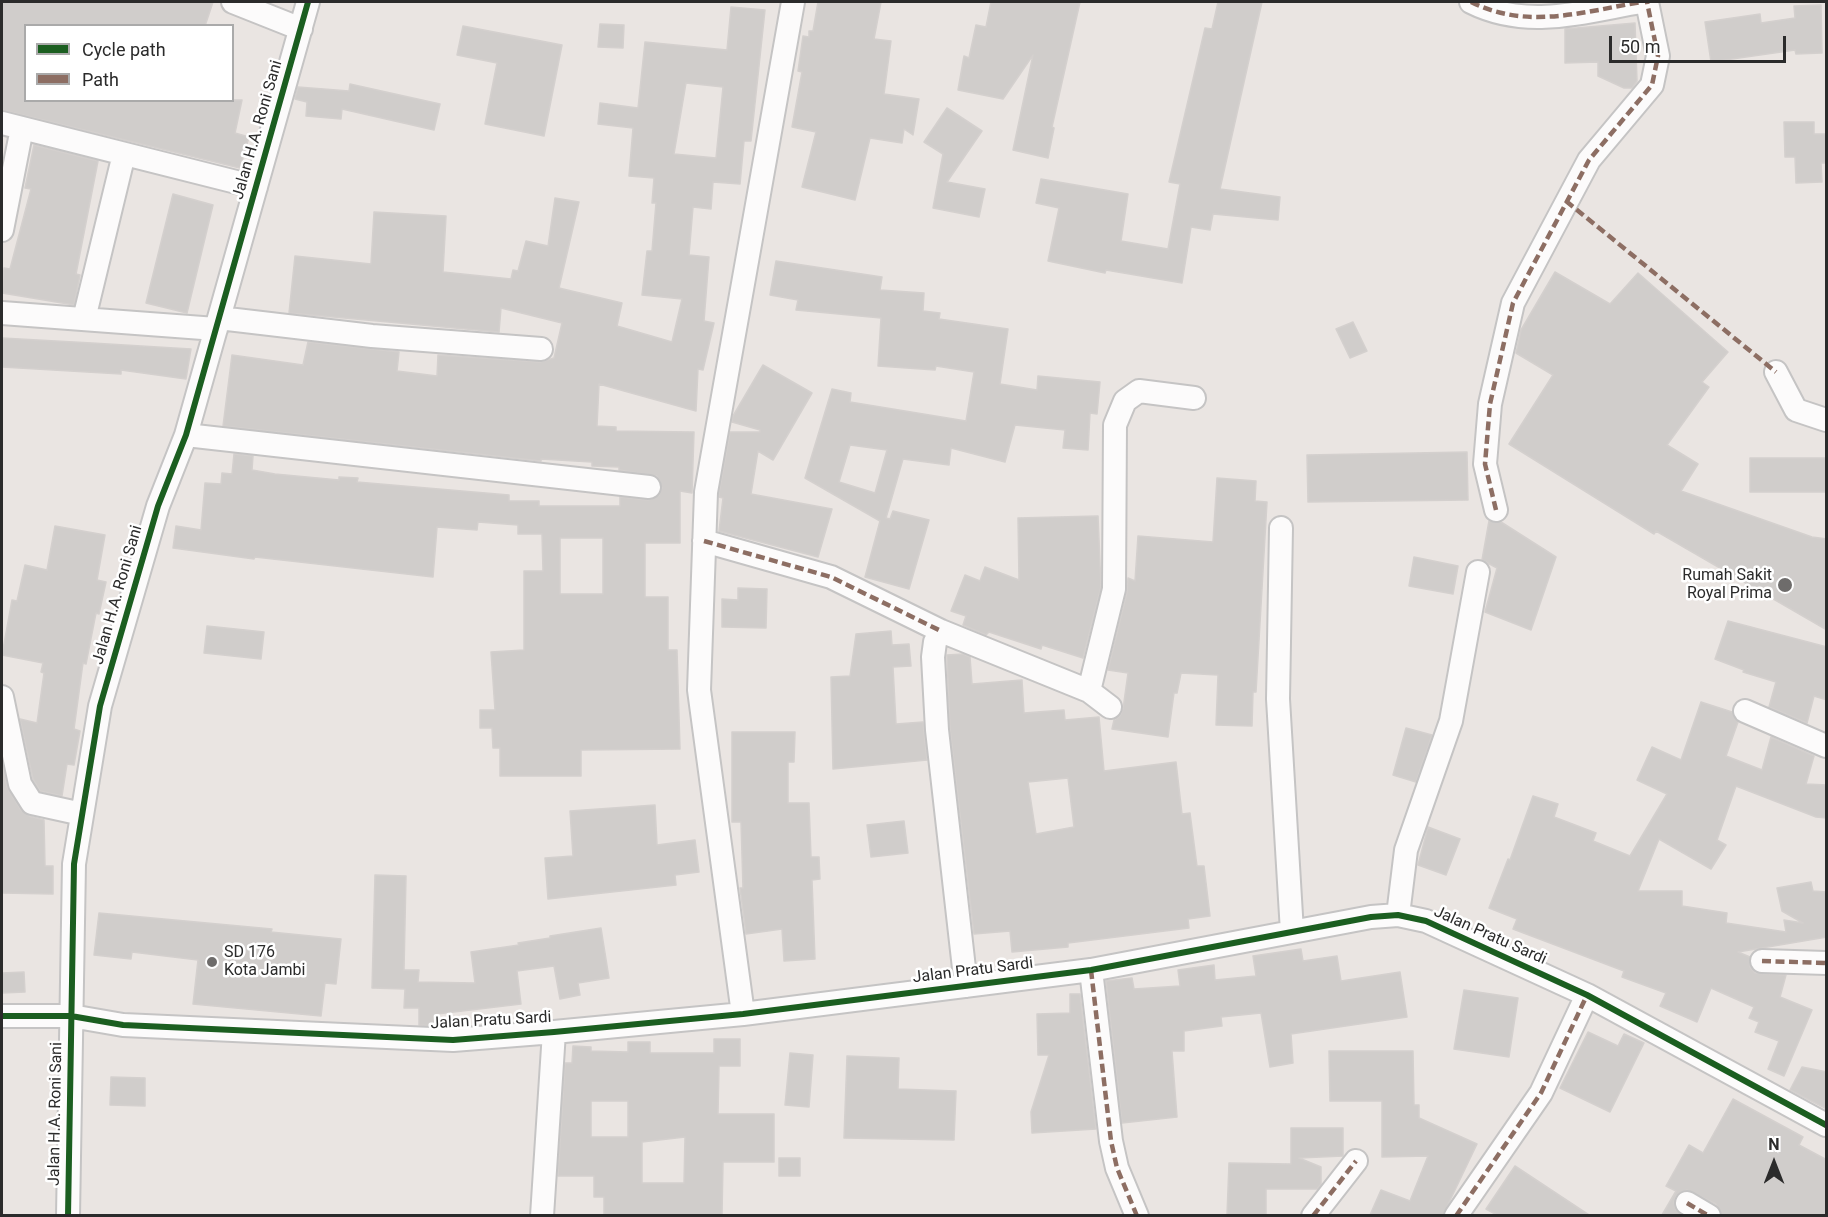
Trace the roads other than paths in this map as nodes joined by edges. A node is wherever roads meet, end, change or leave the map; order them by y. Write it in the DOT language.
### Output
graph roads {
  1 [pos="233,2"];
  2 [pos="308,2"];
  3 [pos="793,2"];
  4 [pos="1641,2"];
  5 [pos="1647,2"];
  6 [pos="1483,5"];
  7 [pos="301,29"];
  8 [pos="12,125"];
  9 [pos="124,154"];
  10 [pos="256,188"];
  11 [pos="2,230"];
  12 [pos="2,313"];
  13 [pos="84,319"];
  14 [pos="218,323"];
  15 [pos="540,349"];
  16 [pos="1776,372"];
  17 [pos="1194,398"];
  18 [pos="1827,420"];
  19 [pos="186,435"];
  20 [pos="649,487"];
  21 [pos="1496,510"];
  22 [pos="1281,528"];
  23 [pos="704,541"];
  24 [pos="1478,572"];
  25 [pos="941,631"];
  26 [pos="1089,691"];
  27 [pos="2,697"];
  28 [pos="1110,707"];
  29 [pos="1745,711"];
  30 [pos="1827,746"];
  31 [pos="82,814"];
  32 [pos="1398,915"];
  33 [pos="1292,932"];
  34 [pos="1762,961"];
  35 [pos="1827,963"];
  36 [pos="1092,970"];
  37 [pos="966,986"];
  38 [pos="1587,995"];
  39 [pos="743,1014"];
  40 [pos="2,1016"];
  41 [pos="71,1016"];
  42 [pos="554,1032"];
  43 [pos="1827,1125"];
  44 [pos="1356,1161"];
  45 [pos="1687,1203"];
  46 [pos="68,1215"];
  47 [pos="542,1215"];
  48 [pos="1137,1215"];
  49 [pos="1313,1215"];
  50 [pos="1456,1215"];
  51 [pos="1709,1215"];
  1 -- 7 [label="street"];
  2 -- 7 [label="street, Jalan H.A. Roni Sani"];
  3 -- 23 [label="street"];
  4 -- 6 [label="street"];
  5 -- 21 [label="street"];
  7 -- 10 [label="street, Jalan H.A. Roni Sani"];
  8 -- 9 [label="street"];
  8 -- 11 [label="street"];
  9 -- 10 [label="street"];
  9 -- 13 [label="street"];
  10 -- 14 [label="street, Jalan H.A. Roni Sani"];
  12 -- 13 [label="street"];
  13 -- 14 [label="street"];
  14 -- 15 [label="street"];
  14 -- 19 [label="street, Jalan H.A. Roni Sani"];
  16 -- 18 [label="street"];
  17 -- 26 [label="street"];
  19 -- 20 [label="street"];
  19 -- 31 [label="street, Jalan H.A. Roni Sani"];
  22 -- 33 [label="street"];
  23 -- 25 [label="street"];
  23 -- 39 [label="street"];
  24 -- 32 [label="street"];
  25 -- 26 [label="street"];
  25 -- 37 [label="street"];
  26 -- 28 [label="street"];
  27 -- 31 [label="street"];
  29 -- 30 [label="street"];
  31 -- 41 [label="street, Jalan H.A. Roni Sani"];
  32 -- 33 [label="street, Jalan Pratu Sardi"];
  32 -- 38 [label="street, Jalan Pratu Sardi"];
  33 -- 36 [label="street, Jalan Pratu Sardi"];
  34 -- 35 [label="street"];
  36 -- 37 [label="street, Jalan Pratu Sardi"];
  36 -- 48 [label="street"];
  37 -- 39 [label="street, Jalan Pratu Sardi"];
  38 -- 43 [label="street, Jalan Pratu Sardi"];
  38 -- 50 [label="street"];
  39 -- 42 [label="street, Jalan Pratu Sardi"];
  40 -- 41 [label="street, Jalan Pratu Sardi"];
  41 -- 42 [label="street, Jalan Pratu Sardi"];
  41 -- 46 [label="street, Jalan H.A. Roni Sani"];
  42 -- 47 [label="street"];
  44 -- 49 [label="street"];
  45 -- 51 [label="street"];
}
